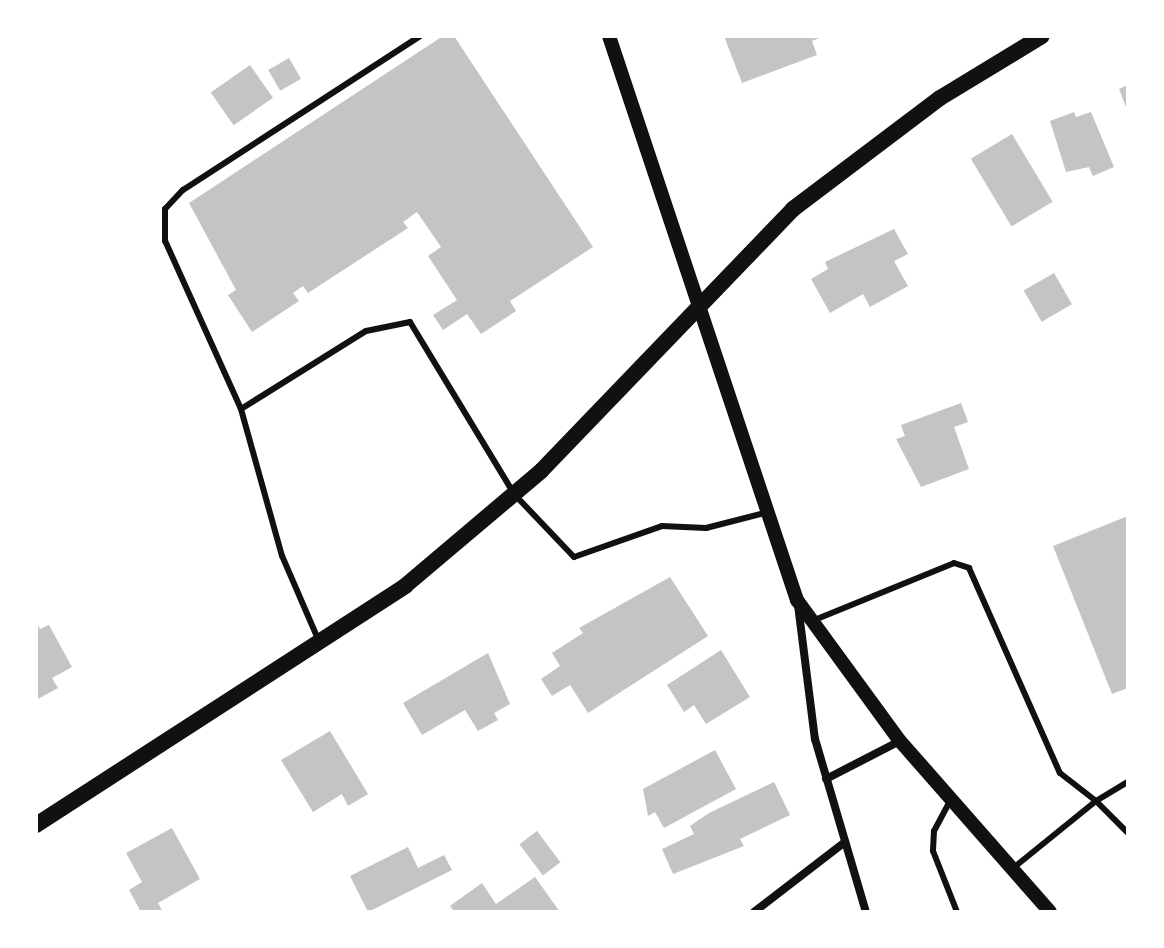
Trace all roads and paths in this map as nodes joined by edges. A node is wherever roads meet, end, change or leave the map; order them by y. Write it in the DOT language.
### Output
graph roads {
  1 [pos="420,36"];
  2 [pos="609,36"];
  3 [pos="1042,36"];
  4 [pos="701,307"];
  5 [pos="241,409"];
  6 [pos="514,494"];
  7 [pos="769,512"];
  8 [pos="797,600"];
  9 [pos="812,621"];
  10 [pos="320,643"];
  11 [pos="900,741"];
  12 [pos="826,779"];
  13 [pos="1128,782"];
  14 [pos="951,800"];
  15 [pos="1096,801"];
  16 [pos="36,825"];
  17 [pos="1128,833"];
  18 [pos="845,842"];
  19 [pos="1012,869"];
  20 [pos="754,912"];
  21 [pos="866,912"];
  22 [pos="957,912"];
  23 [pos="1050,912"];
  1 -- 5 [label="lane"];
  2 -- 4 [label="street"];
  3 -- 4 [label="main road"];
  4 -- 6 [label="main road"];
  4 -- 7 [label="street"];
  5 -- 6 [label="lane"];
  5 -- 10 [label="lane"];
  6 -- 7 [label="lane"];
  6 -- 10 [label="main road"];
  7 -- 8 [label="street"];
  8 -- 9 [label="street"];
  8 -- 12 [label="street"];
  9 -- 11 [label="street"];
  9 -- 15 [label="lane"];
  10 -- 16 [label="main road"];
  11 -- 12 [label="street"];
  11 -- 14 [label="street"];
  12 -- 18 [label="street"];
  13 -- 15 [label="lane"];
  14 -- 19 [label="street"];
  14 -- 22 [label="lane"];
  15 -- 17 [label="lane"];
  15 -- 19 [label="lane"];
  18 -- 20 [label="street"];
  18 -- 21 [label="street"];
  19 -- 23 [label="street"];
}
